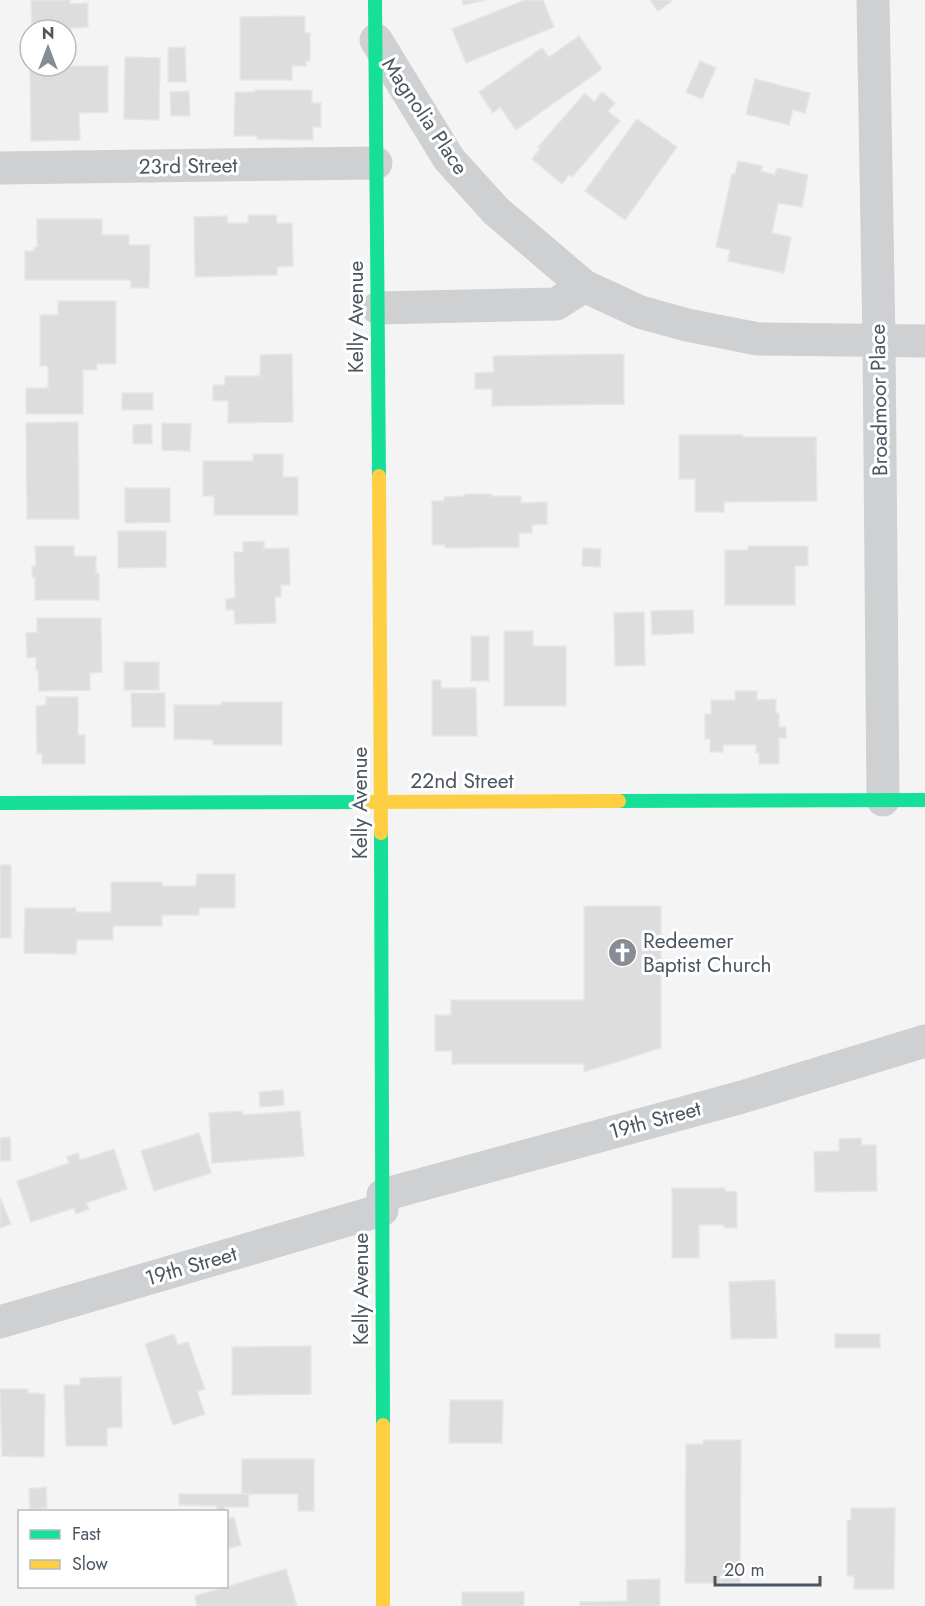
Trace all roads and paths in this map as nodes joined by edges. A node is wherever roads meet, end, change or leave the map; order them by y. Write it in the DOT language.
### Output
graph roads {
  1 [pos="375,0"];
  2 [pos="873,0"];
  3 [pos="375,40"];
  4 [pos="376,163"];
  5 [pos="0,168"];
  6 [pos="584,286"];
  7 [pos="378,308"];
  8 [pos="879,341"];
  9 [pos="925,341"];
  10 [pos="883,800"];
  11 [pos="925,800"];
  12 [pos="381,802"];
  13 [pos="0,803"];
  14 [pos="925,1041"];
  15 [pos="382,1202"];
  16 [pos="0,1322"];
  17 [pos="383,1606"];
  1 -- 3 [label="street, Kelly Avenue"];
  2 -- 8 [label="street, Broadmoor Place"];
  3 -- 4 [label="street, Kelly Avenue"];
  3 -- 6 [label="street, Magnolia Place"];
  4 -- 5 [label="street, 23rd Street"];
  4 -- 7 [label="street, Kelly Avenue"];
  6 -- 7 [label="street"];
  6 -- 8 [label="street, Magnolia Place"];
  7 -- 12 [label="street, Kelly Avenue"];
  8 -- 9 [label="street, Magnolia Place"];
  8 -- 10 [label="street, Broadmoor Place"];
  10 -- 11 [label="street, 22nd Street"];
  10 -- 12 [label="street, 22nd Street"];
  12 -- 13 [label="street, 22nd Street"];
  12 -- 15 [label="street, Kelly Avenue"];
  14 -- 15 [label="street, 19th Street"];
  15 -- 16 [label="street, 19th Street"];
  15 -- 17 [label="street, Kelly Avenue"];
}
